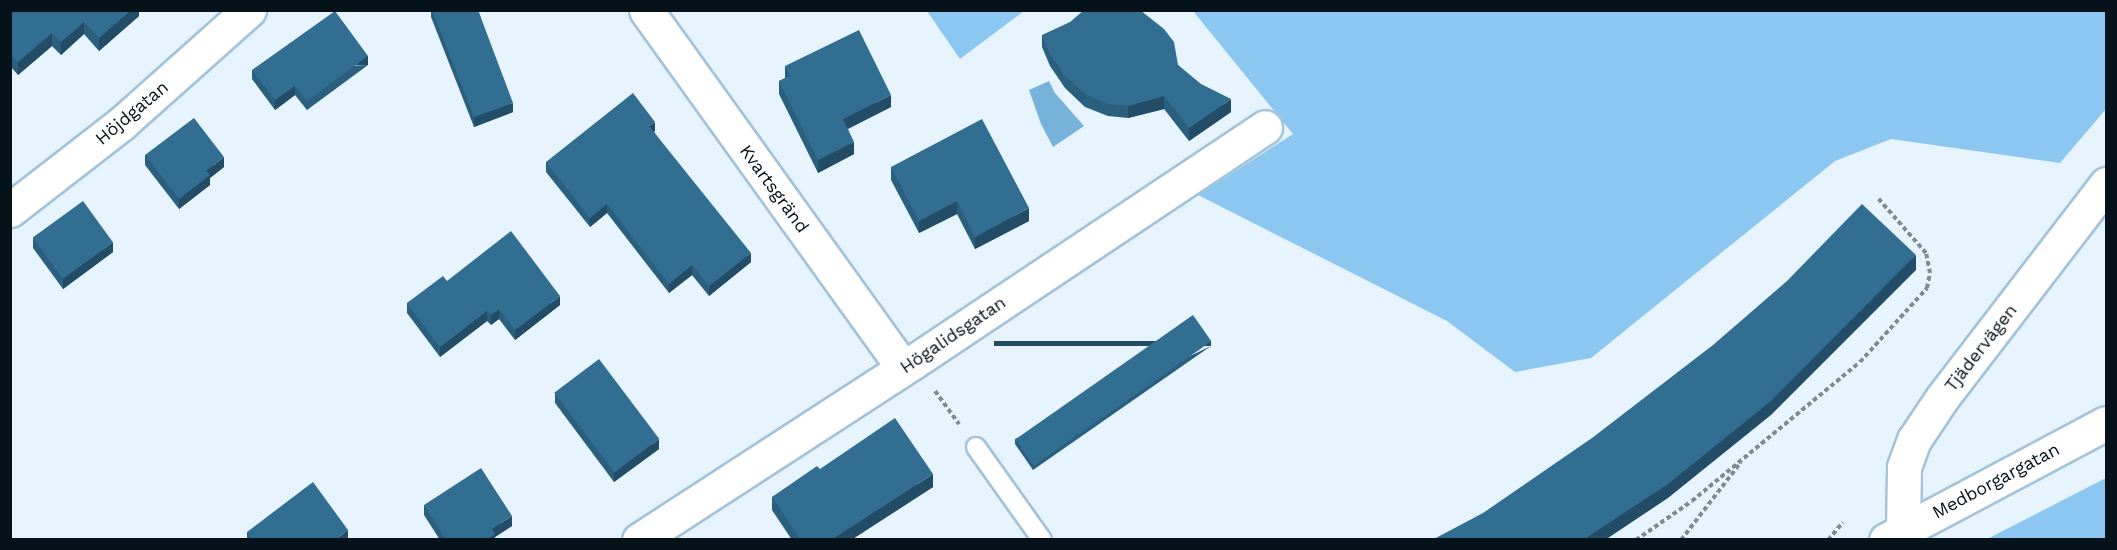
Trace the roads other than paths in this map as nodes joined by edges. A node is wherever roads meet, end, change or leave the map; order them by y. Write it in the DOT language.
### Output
graph roads {
  1 [pos="249,10"];
  2 [pos="646,10"];
  3 [pos="1265,127"];
  4 [pos="2106,184"];
  5 [pos="10,210"];
  6 [pos="916,376"];
  7 [pos="2106,423"];
  8 [pos="975,447"];
  9 [pos="1894,535"];
  10 [pos="639,540"];
  11 [pos="1042,540"];
  1 -- 5 [label="street, Höjdgatan"];
  2 -- 6 [label="street, Kvartsgränd"];
  3 -- 6 [label="street, Högalidsgatan"];
  4 -- 9 [label="street, Tjädervägen"];
  6 -- 10 [label="street, Högalidsgatan"];
  7 -- 9 [label="street, Medborgargatan"];
  8 -- 11 [label="lane"];
}
